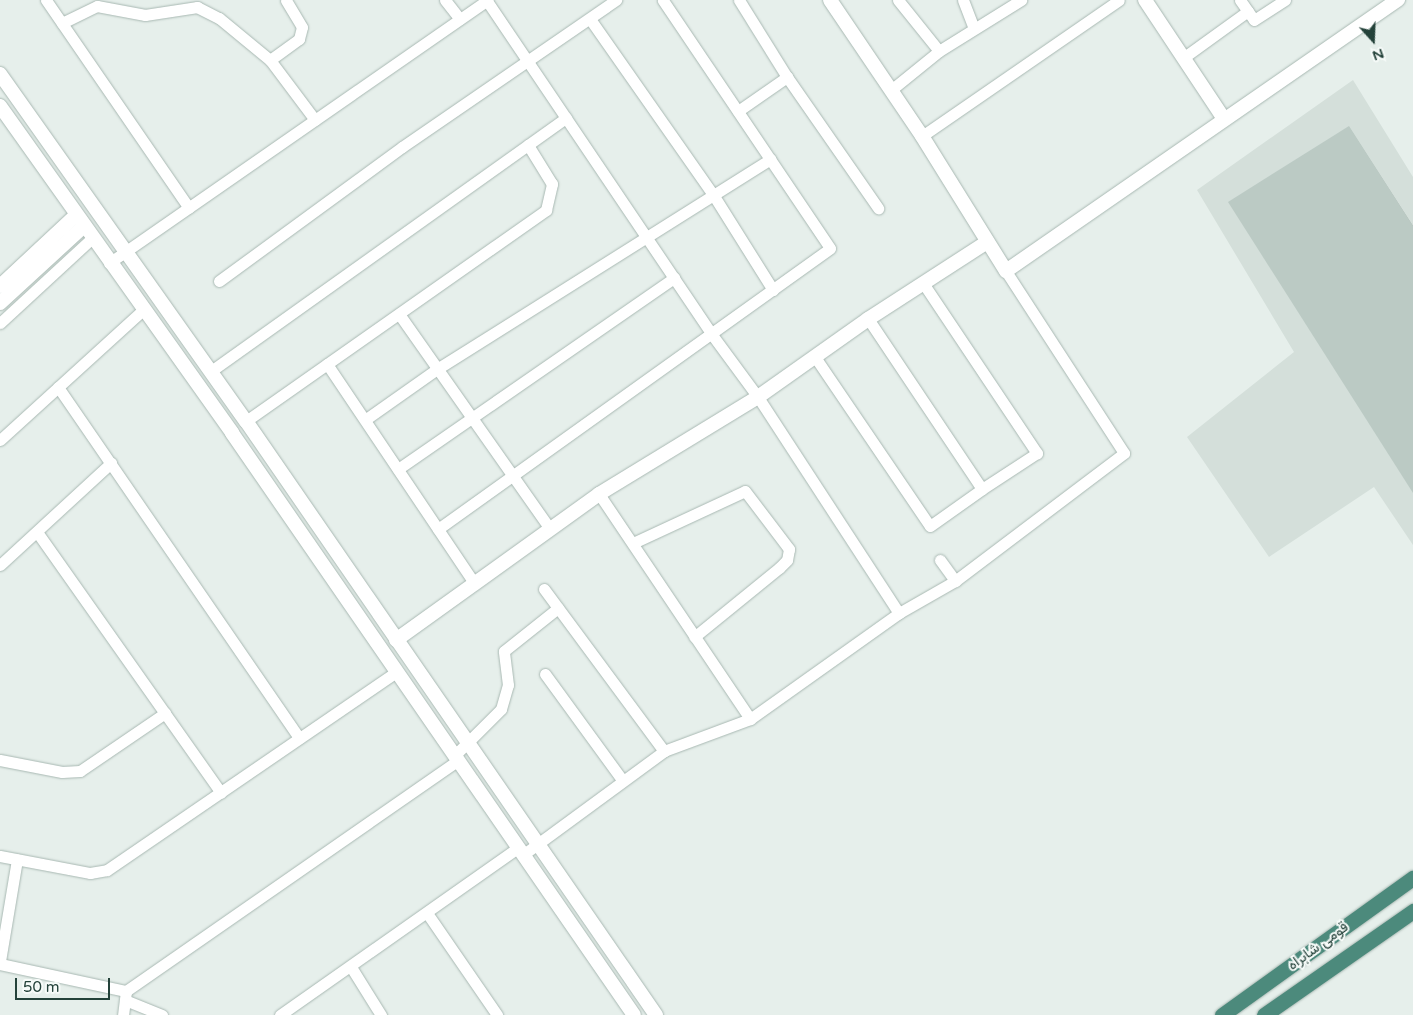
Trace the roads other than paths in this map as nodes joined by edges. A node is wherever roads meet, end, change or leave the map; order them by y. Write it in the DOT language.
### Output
graph roads {
  1 [pos="46,0"];
  2 [pos="286,0"];
  3 [pos="445,0"];
  4 [pos="487,0"];
  5 [pos="616,0"];
  6 [pos="663,0"];
  7 [pos="739,0"];
  8 [pos="830,0"];
  9 [pos="898,0"];
  10 [pos="963,0"];
  11 [pos="1021,0"];
  12 [pos="1119,0"];
  13 [pos="1145,0"];
  14 [pos="1240,0"];
  15 [pos="1285,0"];
  16 [pos="1398,0"];
  17 [pos="1248,11"];
  18 [pos="460,19"];
  19 [pos="590,20"];
  20 [pos="62,23"];
  21 [pos="974,28"];
  22 [pos="940,51"];
  23 [pos="1183,58"];
  24 [pos="270,60"];
  25 [pos="528,62"];
  26 [pos="0,74"];
  27 [pos="787,77"];
  28 [pos="891,90"];
  29 [pos="0,106"];
  30 [pos="738,111"];
  31 [pos="566,118"];
  32 [pos="1224,119"];
  33 [pos="315,120"];
  34 [pos="922,136"];
  35 [pos="528,145"];
  36 [pos="770,159"];
  37 [pos="714,196"];
  38 [pos="188,208"];
  39 [pos="878,208"];
  40 [pos="84,227"];
  41 [pos="646,237"];
  42 [pos="986,242"];
  43 [pos="124,252"];
  44 [pos="109,263"];
  45 [pos="1006,271"];
  46 [pos="674,278"];
  47 [pos="219,281"];
  48 [pos="923,283"];
  49 [pos="0,286"];
  50 [pos="773,290"];
  51 [pos="0,303"];
  52 [pos="144,309"];
  53 [pos="399,314"];
  54 [pos="868,319"];
  55 [pos="0,323"];
  56 [pos="710,332"];
  57 [pos="814,357"];
  58 [pos="327,364"];
  59 [pos="437,369"];
  60 [pos="211,371"];
  61 [pos="58,387"];
  62 [pos="758,397"];
  63 [pos="473,419"];
  64 [pos="366,420"];
  65 [pos="246,421"];
  66 [pos="0,440"];
  67 [pos="111,463"];
  68 [pos="398,469"];
  69 [pos="511,475"];
  70 [pos="982,489"];
  71 [pos="599,494"];
  72 [pos="550,528"];
  73 [pos="438,529"];
  74 [pos="37,532"];
  75 [pos="633,543"];
  76 [pos="940,560"];
  77 [pos="0,565"];
  78 [pos="473,581"];
  79 [pos="954,581"];
  80 [pos="544,589"];
  81 [pos="558,608"];
  82 [pos="899,613"];
  83 [pos="694,637"];
  84 [pos="396,640"];
  85 [pos="396,672"];
  86 [pos="545,674"];
  87 [pos="165,713"];
  88 [pos="750,719"];
  89 [pos="299,738"];
  90 [pos="469,743"];
  91 [pos="664,752"];
  92 [pos="457,758"];
  93 [pos="0,760"];
  94 [pos="623,781"];
  95 [pos="221,793"];
  96 [pos="539,843"];
  97 [pos="521,850"];
  98 [pos="0,856"];
  99 [pos="17,858"];
  100 [pos="1413,878"];
  101 [pos="578,900"];
  102 [pos="562,910"];
  103 [pos="1413,911"];
  104 [pos="427,913"];
  105 [pos="0,962"];
  106 [pos="351,967"];
  107 [pos="126,996"];
  108 [pos="122,1015"];
  109 [pos="162,1015"];
  110 [pos="280,1015"];
  111 [pos="381,1015"];
  112 [pos="496,1015"];
  113 [pos="634,1015"];
  114 [pos="656,1015"];
  115 [pos="1222,1015"];
  116 [pos="1264,1015"];
  1 -- 20 [label="street"];
  2 -- 24 [label="street"];
  3 -- 18 [label="street"];
  4 -- 18 [label="street"];
  4 -- 25 [label="street"];
  5 -- 19 [label="street"];
  6 -- 30 [label="street"];
  7 -- 27 [label="street"];
  8 -- 28 [label="street"];
  9 -- 22 [label="street"];
  10 -- 21 [label="street"];
  11 -- 21 [label="street"];
  12 -- 34 [label="street"];
  13 -- 23 [label="street"];
  14 -- 17 [label="street"];
  15 -- 17 [label="street"];
  16 -- 32 [label="street"];
  17 -- 23 [label="street"];
  18 -- 33 [label="street"];
  19 -- 25 [label="street"];
  19 -- 37 [label="street"];
  20 -- 24 [label="street"];
  20 -- 38 [label="street"];
  21 -- 22 [label="street"];
  22 -- 28 [label="street"];
  23 -- 32 [label="street"];
  24 -- 33 [label="street"];
  25 -- 31 [label="street"];
  25 -- 47 [label="street"];
  26 -- 43 [label="street"];
  27 -- 30 [label="street"];
  27 -- 39 [label="street"];
  28 -- 34 [label="street"];
  29 -- 40 [label="street"];
  30 -- 36 [label="street"];
  31 -- 35 [label="street"];
  31 -- 41 [label="street"];
  32 -- 45 [label="street"];
  33 -- 38 [label="street"];
  34 -- 42 [label="street"];
  35 -- 53 [label="street"];
  35 -- 60 [label="street"];
  36 -- 37 [label="street"];
  36 -- 50 [label="street"];
  37 -- 41 [label="street"];
  37 -- 50 [label="street"];
  38 -- 43 [label="street"];
  40 -- 44 [label="street"];
  40 -- 49 [label="street"];
  40 -- 51 [label="street"];
  40 -- 55 [label="street"];
  41 -- 46 [label="street"];
  41 -- 59 [label="street"];
  42 -- 45 [label="street"];
  42 -- 48 [label="street"];
  43 -- 44 [label="street"];
  43 -- 60 [label="street"];
  44 -- 52 [label="street"];
  45 -- 79 [label="street"];
  46 -- 56 [label="street"];
  46 -- 63 [label="street"];
  48 -- 54 [label="street"];
  48 -- 70 [label="street"];
  50 -- 56 [label="street"];
  52 -- 61 [label="street"];
  52 -- 85 [label="street"];
  53 -- 58 [label="street"];
  53 -- 59 [label="street"];
  54 -- 57 [label="street"];
  54 -- 70 [label="street"];
  56 -- 62 [label="street"];
  56 -- 69 [label="street"];
  57 -- 62 [label="street"];
  57 -- 70 [label="street"];
  58 -- 64 [label="street"];
  58 -- 65 [label="street"];
  59 -- 63 [label="street"];
  59 -- 64 [label="street"];
  60 -- 65 [label="street"];
  61 -- 66 [label="street"];
  61 -- 67 [label="street"];
  62 -- 71 [label="street"];
  62 -- 82 [label="street"];
  63 -- 68 [label="street"];
  63 -- 69 [label="street"];
  64 -- 68 [label="street"];
  65 -- 84 [label="street"];
  67 -- 74 [label="street"];
  67 -- 89 [label="street"];
  68 -- 73 [label="street"];
  69 -- 72 [label="street"];
  69 -- 73 [label="street"];
  71 -- 72 [label="street"];
  71 -- 75 [label="street"];
  72 -- 78 [label="street"];
  73 -- 78 [label="street"];
  74 -- 77 [label="street"];
  74 -- 87 [label="street"];
  75 -- 83 [label="street"];
  75 -- 83 [label="street"];
  76 -- 79 [label="street"];
  78 -- 84 [label="street"];
  79 -- 82 [label="street"];
  80 -- 81 [label="street"];
  81 -- 90 [label="street"];
  81 -- 91 [label="street"];
  82 -- 88 [label="street"];
  83 -- 88 [label="street"];
  84 -- 90 [label="street"];
  85 -- 89 [label="street"];
  85 -- 92 [label="street"];
  86 -- 94 [label="street"];
  87 -- 93 [label="street"];
  87 -- 95 [label="street"];
  88 -- 91 [label="street"];
  89 -- 95 [label="street"];
  90 -- 92 [label="street"];
  90 -- 96 [label="street"];
  91 -- 94 [label="street"];
  92 -- 97 [label="street"];
  92 -- 107 [label="street"];
  94 -- 96 [label="street"];
  95 -- 99 [label="street"];
  96 -- 97 [label="street"];
  96 -- 101 [label="street"];
  97 -- 102 [label="street"];
  97 -- 104 [label="street"];
  98 -- 99 [label="street"];
  99 -- 105 [label="street"];
  100 -- 115 [label="highway, قومی شاہراہ"];
  101 -- 102 [label="street"];
  101 -- 114 [label="street"];
  102 -- 113 [label="street"];
  103 -- 116 [label="highway, قومی شاہراہ"];
  104 -- 106 [label="street"];
  104 -- 112 [label="street"];
  105 -- 107 [label="street"];
  106 -- 110 [label="street"];
  106 -- 111 [label="street"];
  107 -- 108 [label="street"];
  107 -- 109 [label="street"];
}
